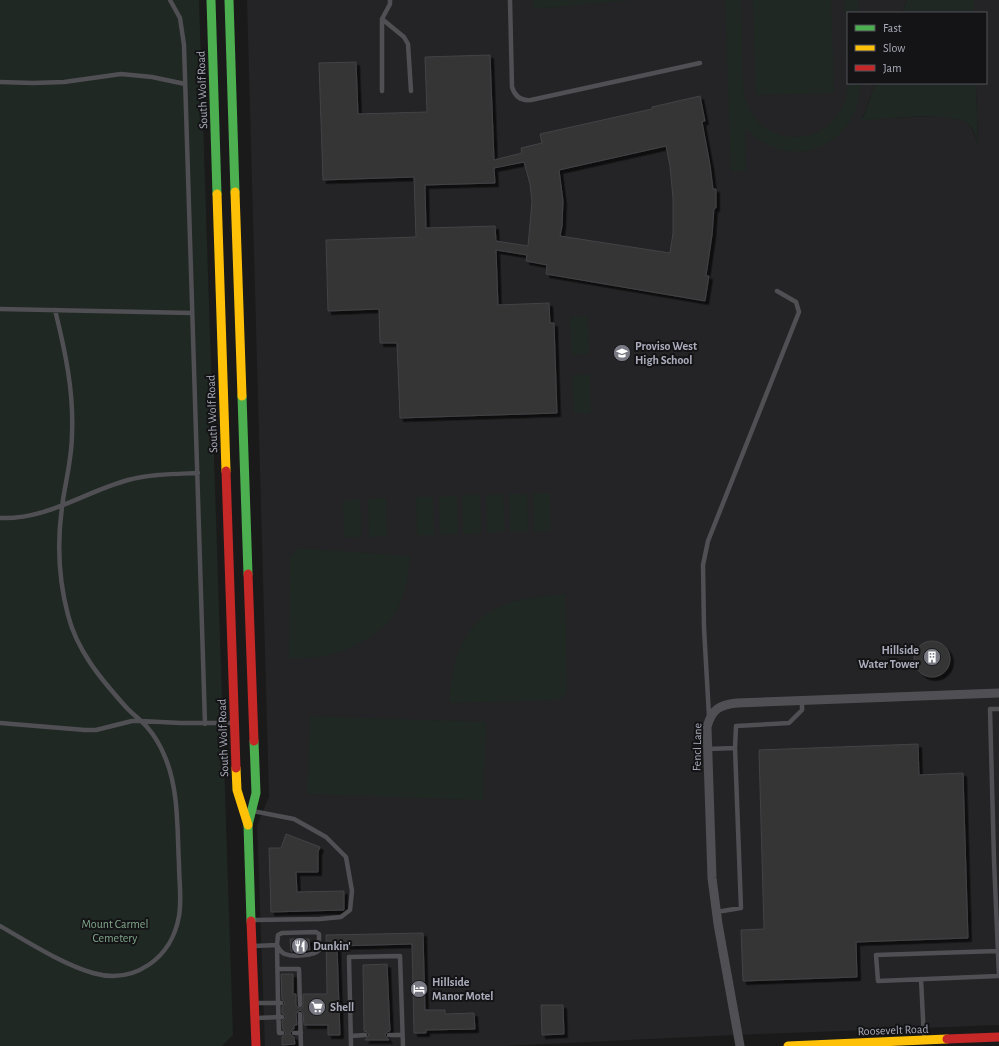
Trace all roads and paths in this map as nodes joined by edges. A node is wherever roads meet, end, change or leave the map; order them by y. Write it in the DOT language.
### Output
graph roads {
  1 [pos="170,0"];
  2 [pos="210,0"];
  3 [pos="230,0"];
  4 [pos="390,0"];
  5 [pos="510,0"];
  6 [pos="382,19"];
  7 [pos="700,63"];
  8 [pos="0,82"];
  9 [pos="185,84"];
  10 [pos="411,91"];
  11 [pos="382,92"];
  12 [pos="777,291"];
  13 [pos="0,309"];
  14 [pos="55,310"];
  15 [pos="192,313"];
  16 [pos="198,473"];
  17 [pos="62,507"];
  18 [pos="0,518"];
  19 [pos="999,692"];
  20 [pos="802,700"];
  21 [pos="999,709"];
  22 [pos="709,718"];
  23 [pos="141,721"];
  24 [pos="0,723"];
  25 [pos="235,723"];
  26 [pos="206,724"];
  27 [pos="735,748"];
  28 [pos="708,749"];
  29 [pos="252,810"];
  30 [pos="248,825"];
  31 [pos="996,860"];
  32 [pos="716,912"];
  33 [pos="252,920"];
  34 [pos="0,926"];
  35 [pos="277,945"];
  36 [pos="252,946"];
  37 [pos="997,951"];
  38 [pos="278,970"];
  39 [pos="999,976"];
  40 [pos="920,979"];
  41 [pos="293,984"];
  42 [pos="299,984"];
  43 [pos="293,1002"];
  44 [pos="254,1003"];
  45 [pos="280,1003"];
  46 [pos="280,1017"];
  47 [pos="294,1017"];
  48 [pos="255,1018"];
  49 [pos="294,1033"];
  50 [pos="301,1033"];
  51 [pos="282,1034"];
  52 [pos="365,1035"];
  53 [pos="389,1035"];
  54 [pos="402,1035"];
  55 [pos="351,1036"];
  56 [pos="999,1037"];
  57 [pos="924,1040"];
  58 [pos="902,1044"];
  59 [pos="256,1046"];
  60 [pos="301,1046"];
  61 [pos="351,1046"];
  62 [pos="403,1046"];
  63 [pos="740,1046"];
  64 [pos="788,1046"];
  1 -- 9 [label="lane"];
  2 -- 25 [label="main road, South Wolf Road"];
  3 -- 29 [label="main road, South Wolf Road"];
  4 -- 6 [label="lane"];
  5 -- 7 [label="lane"];
  6 -- 10 [label="lane"];
  6 -- 11 [label="lane"];
  8 -- 9 [label="lane"];
  9 -- 15 [label="lane"];
  12 -- 22 [label="lane"];
  13 -- 14 [label="lane"];
  14 -- 15 [label="lane"];
  14 -- 17 [label="lane"];
  15 -- 16 [label="lane"];
  16 -- 17 [label="lane"];
  16 -- 26 [label="lane"];
  17 -- 18 [label="lane"];
  17 -- 23 [label="lane"];
  19 -- 20 [label="street, Fencl Lane"];
  20 -- 22 [label="street, Fencl Lane"];
  20 -- 27 [label="lane"];
  21 -- 31 [label="lane"];
  22 -- 28 [label="street, Fencl Lane"];
  23 -- 24 [label="lane"];
  23 -- 26 [label="lane"];
  23 -- 34 [label="lane"];
  25 -- 26 [label="lane"];
  25 -- 30 [label="main road, South Wolf Road"];
  27 -- 28 [label="lane"];
  27 -- 32 [label="lane"];
  28 -- 32 [label="street, Fencl Lane"];
  29 -- 30 [label="main road, South Wolf Road"];
  29 -- 33 [label="lane"];
  30 -- 33 [label="main road, South Wolf Road"];
  31 -- 37 [label="lane"];
  32 -- 63 [label="street, Fencl Lane"];
  33 -- 36 [label="main road, South Wolf Road"];
  35 -- 35 [label="lane"];
  35 -- 36 [label="lane"];
  35 -- 38 [label="lane"];
  36 -- 44 [label="main road, South Wolf Road"];
  37 -- 39 [label="lane"];
  37 -- 40 [label="lane"];
  38 -- 42 [label="lane"];
  38 -- 45 [label="lane"];
  39 -- 40 [label="lane"];
  40 -- 57 [label="lane"];
  41 -- 42 [label="lane"];
  42 -- 43 [label="lane"];
  44 -- 45 [label="lane"];
  44 -- 48 [label="main road, South Wolf Road"];
  45 -- 46 [label="lane"];
  46 -- 48 [label="lane"];
  46 -- 51 [label="lane"];
  47 -- 50 [label="lane"];
  48 -- 59 [label="main road, South Wolf Road"];
  49 -- 50 [label="lane"];
  50 -- 60 [label="lane"];
  52 -- 55 [label="lane"];
  53 -- 54 [label="lane"];
  54 -- 55 [label="lane"];
  54 -- 62 [label="lane"];
  55 -- 61 [label="lane"];
  56 -- 57 [label="main road, Roosevelt Road"];
  57 -- 58 [label="main road, Roosevelt Road"];
  58 -- 64 [label="main road, Roosevelt Road"];
}
